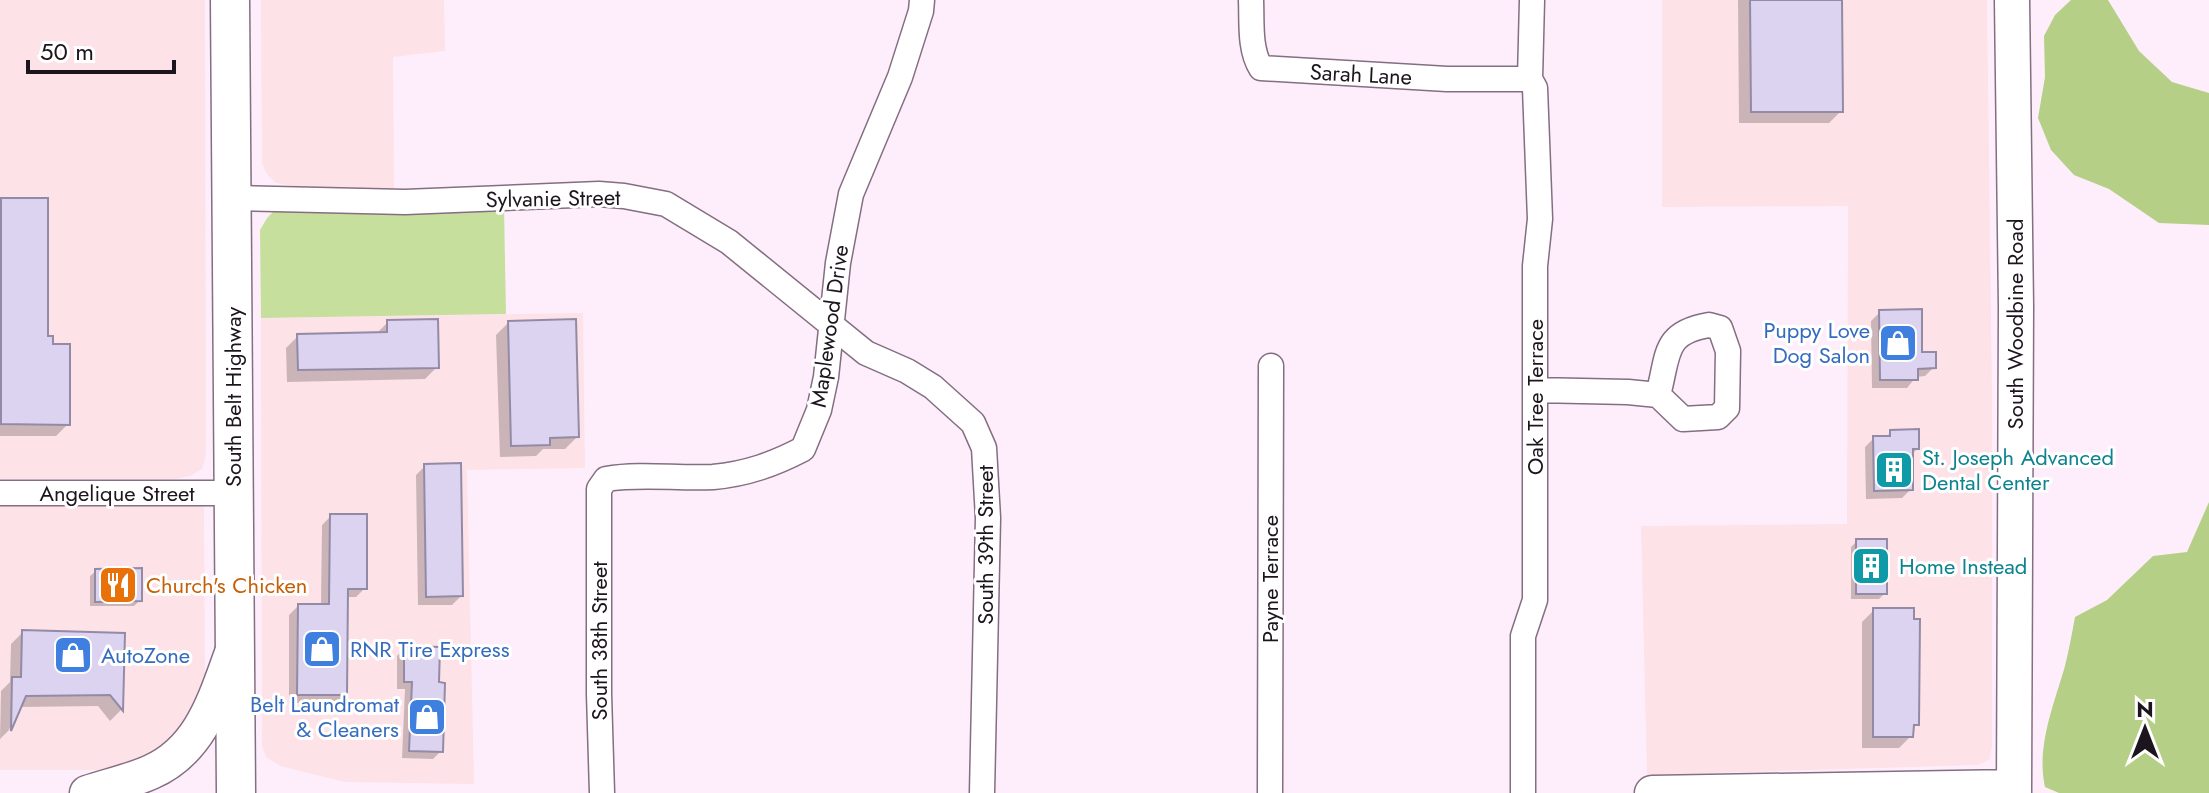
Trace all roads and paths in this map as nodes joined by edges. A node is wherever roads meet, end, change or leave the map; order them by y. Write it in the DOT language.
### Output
graph roads {
  1 [pos="230,0"];
  2 [pos="922,0"];
  3 [pos="1251,0"];
  4 [pos="1532,0"];
  5 [pos="2012,0"];
  6 [pos="1530,79"];
  7 [pos="231,198"];
  8 [pos="833,326"];
  9 [pos="1271,366"];
  10 [pos="1535,390"];
  11 [pos="1658,395"];
  12 [pos="599,489"];
  13 [pos="0,493"];
  14 [pos="233,493"];
  15 [pos="235,645"];
  16 [pos="2014,790"];
  17 [pos="87,793"];
  18 [pos="236,793"];
  19 [pos="602,793"];
  20 [pos="982,793"];
  21 [pos="1270,793"];
  22 [pos="1523,793"];
  23 [pos="1652,793"];
  1 -- 7 [label="main road, South Belt Highway"];
  2 -- 8 [label="street, Maplewood Drive"];
  3 -- 6 [label="street, Sarah Lane"];
  4 -- 6 [label="street, Oak Tree Terrace"];
  5 -- 16 [label="street, South Woodbine Road"];
  6 -- 10 [label="street, Oak Tree Terrace"];
  7 -- 8 [label="street, Sylvanie Street"];
  7 -- 14 [label="main road, South Belt Highway"];
  8 -- 12 [label="street, Maplewood Drive"];
  8 -- 20 [label="street, South 39th Street"];
  9 -- 21 [label="street, Payne Terrace"];
  10 -- 11 [label="street"];
  10 -- 22 [label="street, Oak Tree Terrace"];
  12 -- 19 [label="street, South 38th Street"];
  13 -- 14 [label="street, Angelique Street"];
  14 -- 15 [label="main road, South Belt Highway"];
  15 -- 17 [label="street"];
  15 -- 18 [label="main road, South Belt Highway"];
  16 -- 23 [label="street"];
}
